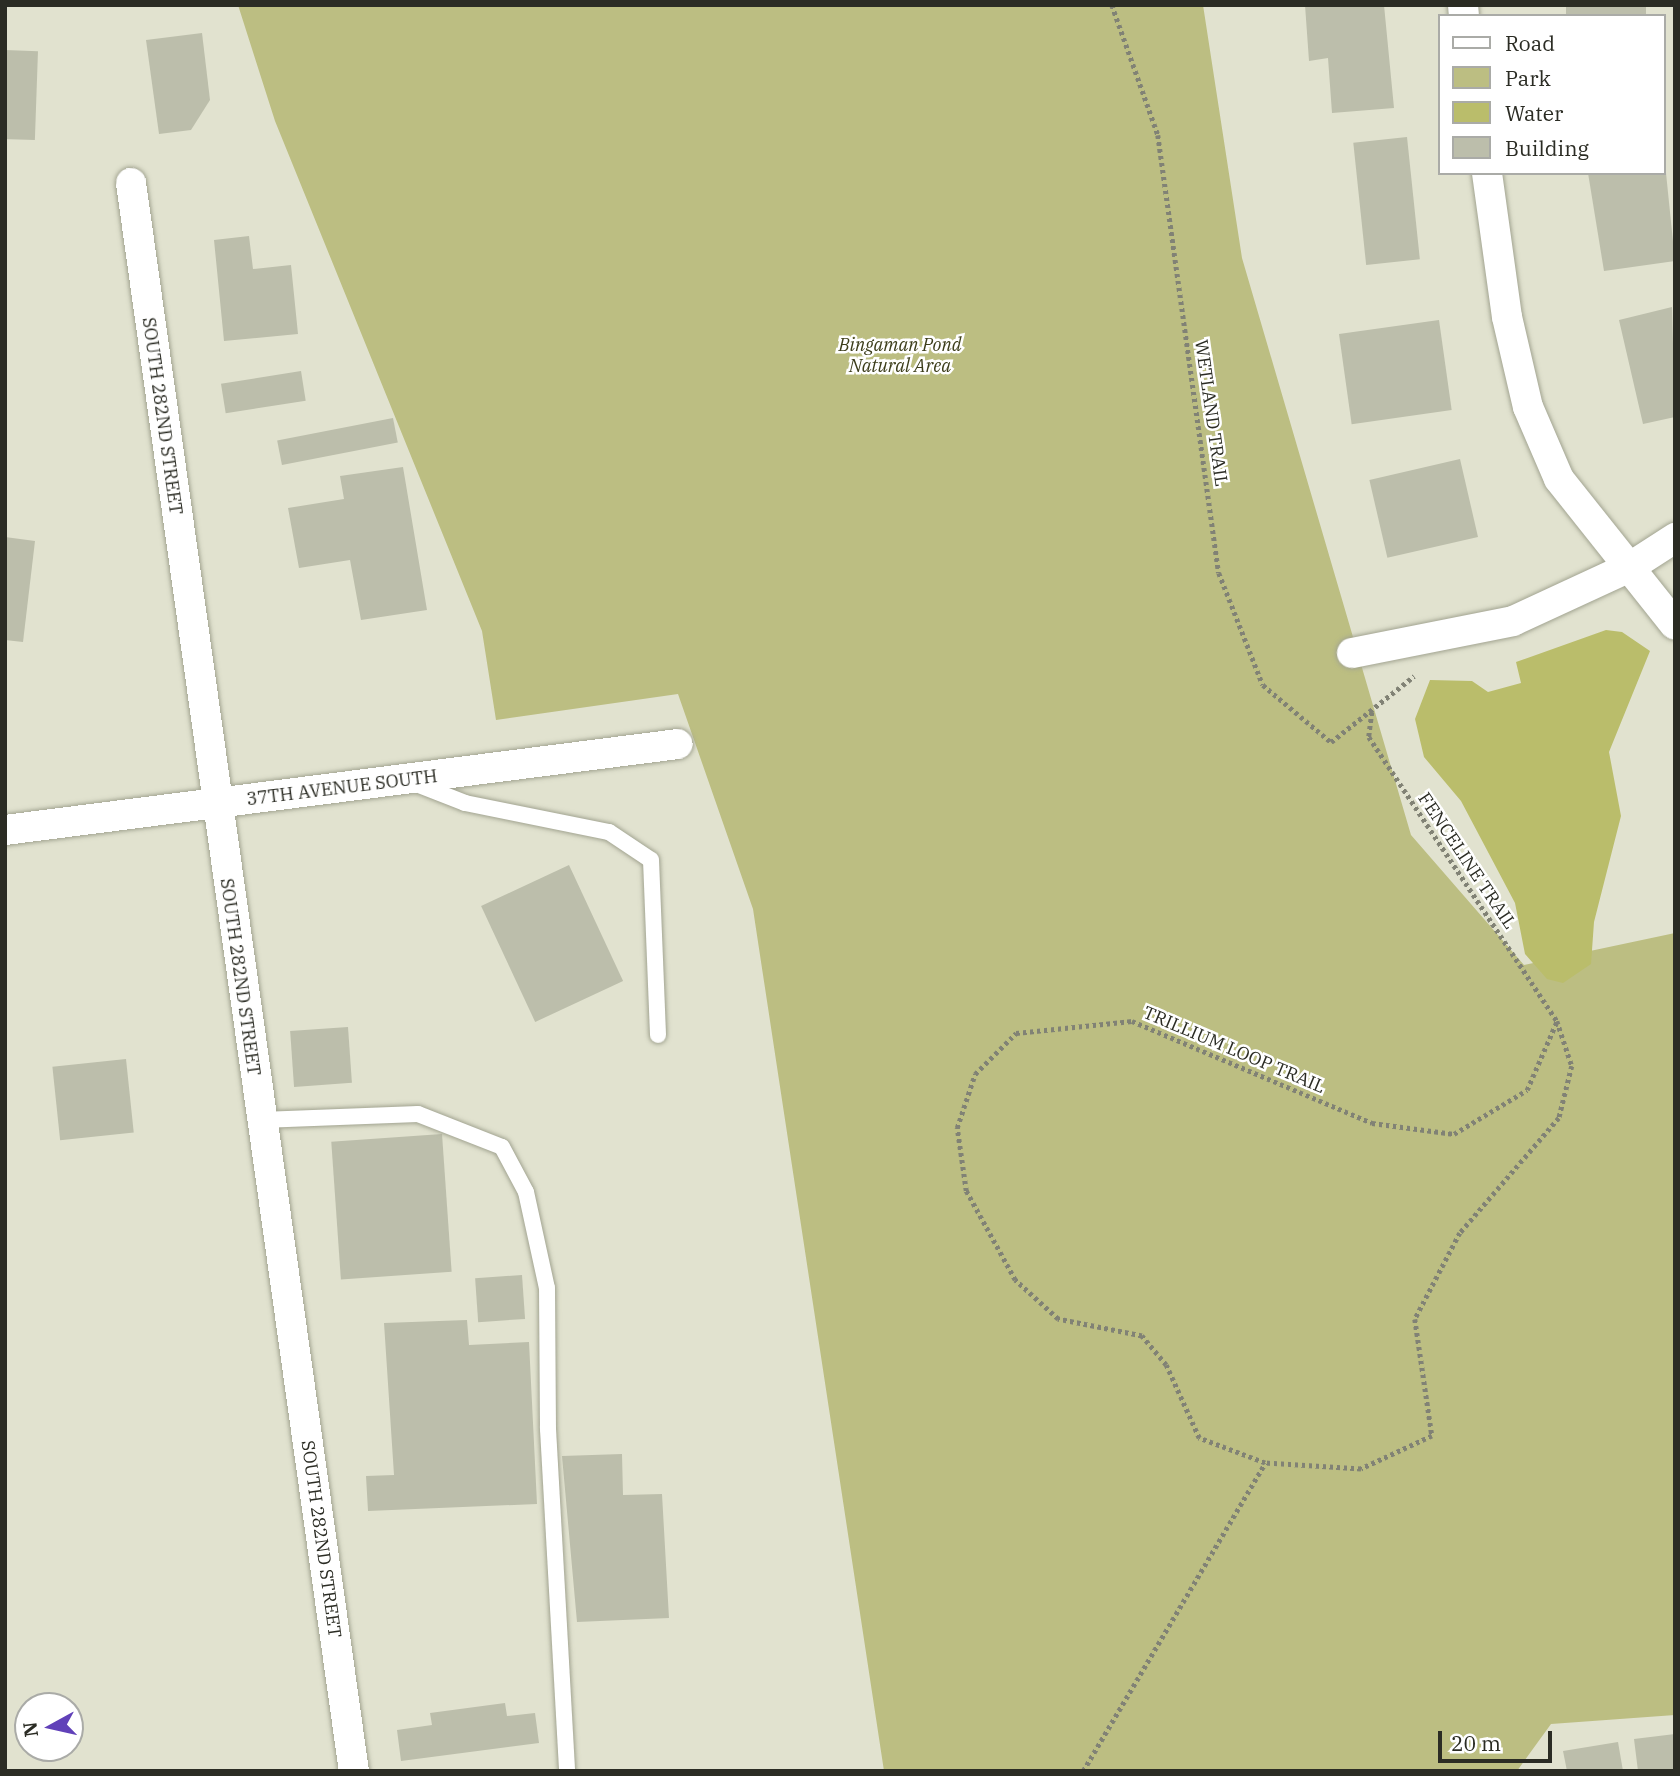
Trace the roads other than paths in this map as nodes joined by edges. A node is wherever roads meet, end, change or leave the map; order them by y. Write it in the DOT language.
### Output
graph roads {
  1 [pos="1487,175"];
  2 [pos="131,183"];
  3 [pos="1675,538"];
  4 [pos="1630,567"];
  5 [pos="1675,625"];
  6 [pos="1352,653"];
  7 [pos="678,744"];
  8 [pos="405,780"];
  9 [pos="215,805"];
  10 [pos="5,830"];
  11 [pos="658,1035"];
  12 [pos="261,1120"];
  13 [pos="354,1771"];
  14 [pos="567,1771"];
  1 -- 4 [label="street"];
  2 -- 9 [label="street, SOUTH 282ND STREET"];
  3 -- 4 [label="street"];
  4 -- 5 [label="street"];
  4 -- 6 [label="street"];
  7 -- 8 [label="street, 37TH AVENUE SOUTH"];
  8 -- 9 [label="street, 37TH AVENUE SOUTH"];
  8 -- 11 [label="lane"];
  9 -- 10 [label="street, 37TH AVENUE SOUTH"];
  9 -- 12 [label="street, SOUTH 282ND STREET"];
  12 -- 13 [label="street, SOUTH 282ND STREET"];
  12 -- 14 [label="lane"];
}
